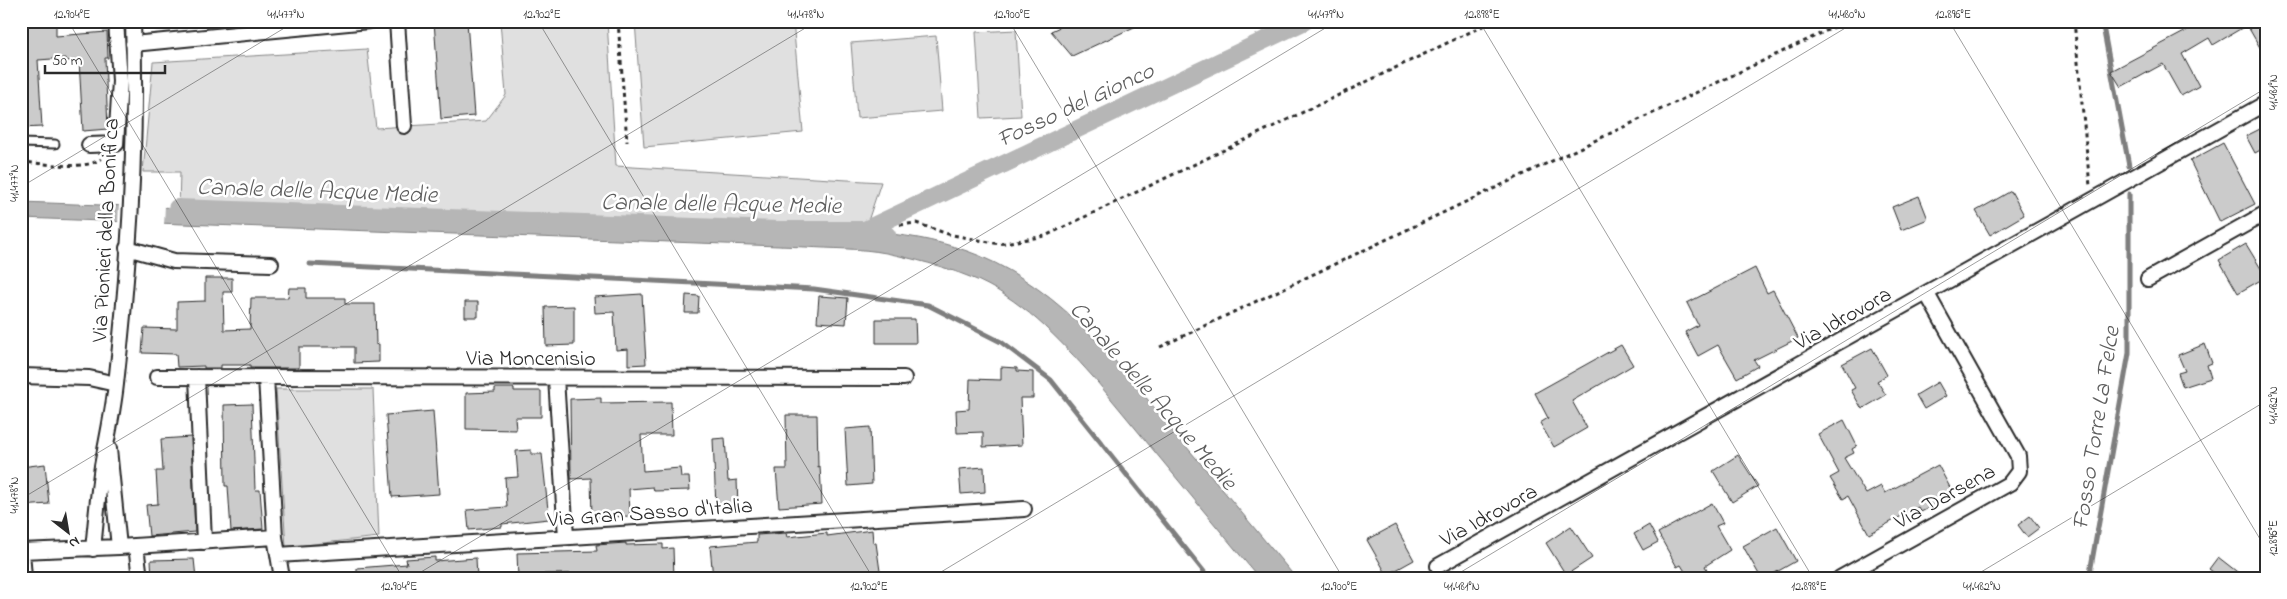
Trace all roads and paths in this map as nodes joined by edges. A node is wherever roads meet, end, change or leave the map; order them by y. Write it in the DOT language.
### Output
graph roads {
  1 [pos="116,21"];
  2 [pos="133,21"];
  3 [pos="369,21"];
  4 [pos="397,21"];
  5 [pos="618,21"];
  6 [pos="1493,21"];
  7 [pos="1848,21"];
  8 [pos="2074,21"];
  9 [pos="133,44"];
  10 [pos="2266,103"];
  11 [pos="404,126"];
  12 [pos="627,142"];
  13 [pos="21,143"];
  14 [pos="55,144"];
  15 [pos="116,144"];
  16 [pos="89,145"];
  17 [pos="21,162"];
  18 [pos="2091,201"];
  19 [pos="2266,213"];
  20 [pos="900,226"];
  21 [pos="127,248"];
  22 [pos="271,264"];
  23 [pos="2148,279"];
  24 [pos="1927,294"];
  25 [pos="1160,348"];
  26 [pos="21,376"];
  27 [pos="157,377"];
  28 [pos="266,377"];
  29 [pos="117,378"];
  30 [pos="197,378"];
  31 [pos="556,378"];
  32 [pos="904,378"];
  33 [pos="108,441"];
  34 [pos="1024,508"];
  35 [pos="275,537"];
  36 [pos="566,537"];
  37 [pos="204,542"];
  38 [pos="136,546"];
  39 [pos="119,548"];
  40 [pos="93,549"];
  41 [pos="22,551"];
  42 [pos="278,556"];
  43 [pos="1438,566"];
  44 [pos="24,578"];
  45 [pos="140,578"];
  46 [pos="282,578"];
  47 [pos="1840,578"];
  1 -- 15 [label="street"];
  2 -- 9 [label="street, Via Pionieri della Bonifica"];
  3 -- 9 [label="street"];
  4 -- 11 [label="street"];
  5 -- 12 [label="path"];
  6 -- 20 [label="path"];
  7 -- 25 [label="path"];
  8 -- 18 [label="path"];
  9 -- 21 [label="street, Via Pionieri della Bonifica"];
  10 -- 18 [label="street, Via Idrovora"];
  13 -- 14 [label="lane"];
  15 -- 16 [label="street"];
  15 -- 17 [label="path"];
  18 -- 24 [label="street, Via Idrovora"];
  19 -- 23 [label="street"];
  21 -- 22 [label="street"];
  21 -- 29 [label="street, Via Pionieri della Bonifica"];
  24 -- 43 [label="street, Via Idrovora"];
  24 -- 47 [label="street, Via Darsena"];
  26 -- 29 [label="street"];
  27 -- 30 [label="street, Via Moncenisio"];
  28 -- 30 [label="street, Via Moncenisio"];
  28 -- 31 [label="street, Via Moncenisio"];
  28 -- 35 [label="street"];
  29 -- 33 [label="street, Via Pionieri della Bonifica"];
  30 -- 37 [label="street"];
  31 -- 32 [label="street, Via Moncenisio"];
  31 -- 36 [label="street"];
  33 -- 39 [label="street, Via Pionieri della Bonifica"];
  33 -- 40 [label="street, Via Pionieri della Bonifica"];
  34 -- 36 [label="street, Via Gran Sasso d'Italia"];
  35 -- 37 [label="street"];
  35 -- 42 [label="street"];
  36 -- 42 [label="street, Via Gran Sasso d'Italia"];
  37 -- 38 [label="street"];
  38 -- 39 [label="street"];
  38 -- 45 [label="street"];
  39 -- 40 [label="street"];
  40 -- 41 [label="street"];
  41 -- 44 [label="street"];
  42 -- 46 [label="street"];
}
